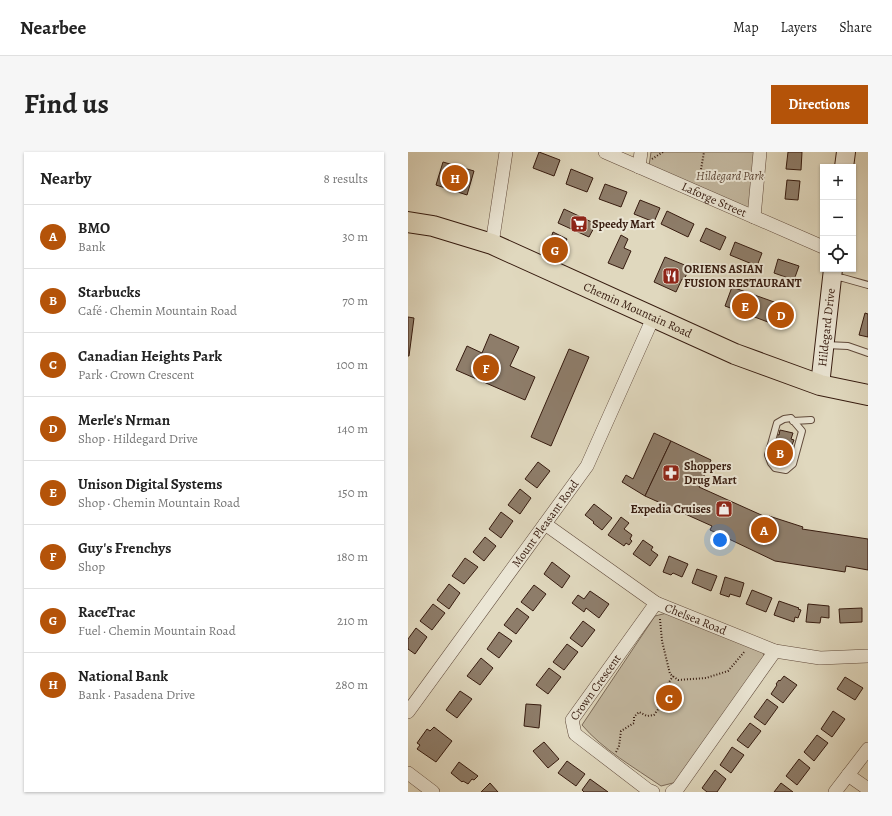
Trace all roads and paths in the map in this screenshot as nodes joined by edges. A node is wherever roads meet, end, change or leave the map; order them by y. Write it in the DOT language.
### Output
graph roads {
  1 [pos="506,152"];
  2 [pos="605,152"];
  3 [pos="663,152"];
  4 [pos="704,152"];
  5 [pos="760,152"];
  6 [pos="846,152"];
  7 [pos="646,156"];
  8 [pos="844,164"];
  9 [pos="639,167"];
  10 [pos="699,181"];
  11 [pos="754,218"];
  12 [pos="408,222"];
  13 [pos="492,244"];
  14 [pos="820,246"];
  15 [pos="833,273"];
  16 [pos="868,285"];
  17 [pos="653,318"];
  18 [pos="824,345"];
  19 [pos="868,353"];
  20 [pos="820,385"];
  21 [pos="868,394"];
  22 [pos="811,420"];
  23 [pos="794,421"];
  24 [pos="545,524"];
  25 [pos="656,603"];
  26 [pos="660,619"];
  27 [pos="745,651"];
  28 [pos="775,651"];
  29 [pos="868,656"];
  30 [pos="673,676"];
  31 [pos="408,712"];
  32 [pos="868,749"];
  33 [pos="611,762"];
  34 [pos="408,773"];
  35 [pos="848,774"];
  36 [pos="868,789"];
  37 [pos="433,792"];
  38 [pos="653,792"];
  39 [pos="672,792"];
  40 [pos="835,792"];
  1 -- 13 [label="street"];
  2 -- 9 [label="street, Laforge Street"];
  3 -- 7 [label="path"];
  4 -- 10 [label="path"];
  5 -- 11 [label="street"];
  6 -- 8 [label="street"];
  7 -- 9 [label="street"];
  9 -- 11 [label="street, Laforge Street"];
  11 -- 14 [label="street, Laforge Street"];
  12 -- 13 [label="main road, Chemin Mountain Road"];
  13 -- 17 [label="main road, Chemin Mountain Road"];
  15 -- 16 [label="lane"];
  15 -- 18 [label="street, Hildegard Drive"];
  17 -- 20 [label="main road, Chemin Mountain Road"];
  17 -- 24 [label="street, Mount Pleasant Road"];
  18 -- 19 [label="lane"];
  18 -- 20 [label="street, Hildegard Drive"];
  20 -- 21 [label="main road, Chemin Mountain Road"];
  22 -- 23 [label="lane"];
  23 -- 23 [label="lane"];
  24 -- 25 [label="street, Chelsea Road"];
  24 -- 31 [label="street, Mount Pleasant Road"];
  25 -- 28 [label="street, Chelsea Road"];
  25 -- 33 [label="street, Crown Crescent"];
  26 -- 30 [label="path"];
  27 -- 30 [label="path"];
  28 -- 29 [label="street, Chelsea Road"];
  28 -- 39 [label="street"];
  30 -- 33 [label="path"];
  32 -- 35 [label="street"];
  33 -- 38 [label="street, Crown Crescent"];
  34 -- 37 [label="street"];
  35 -- 36 [label="street"];
  35 -- 40 [label="street"];
}
